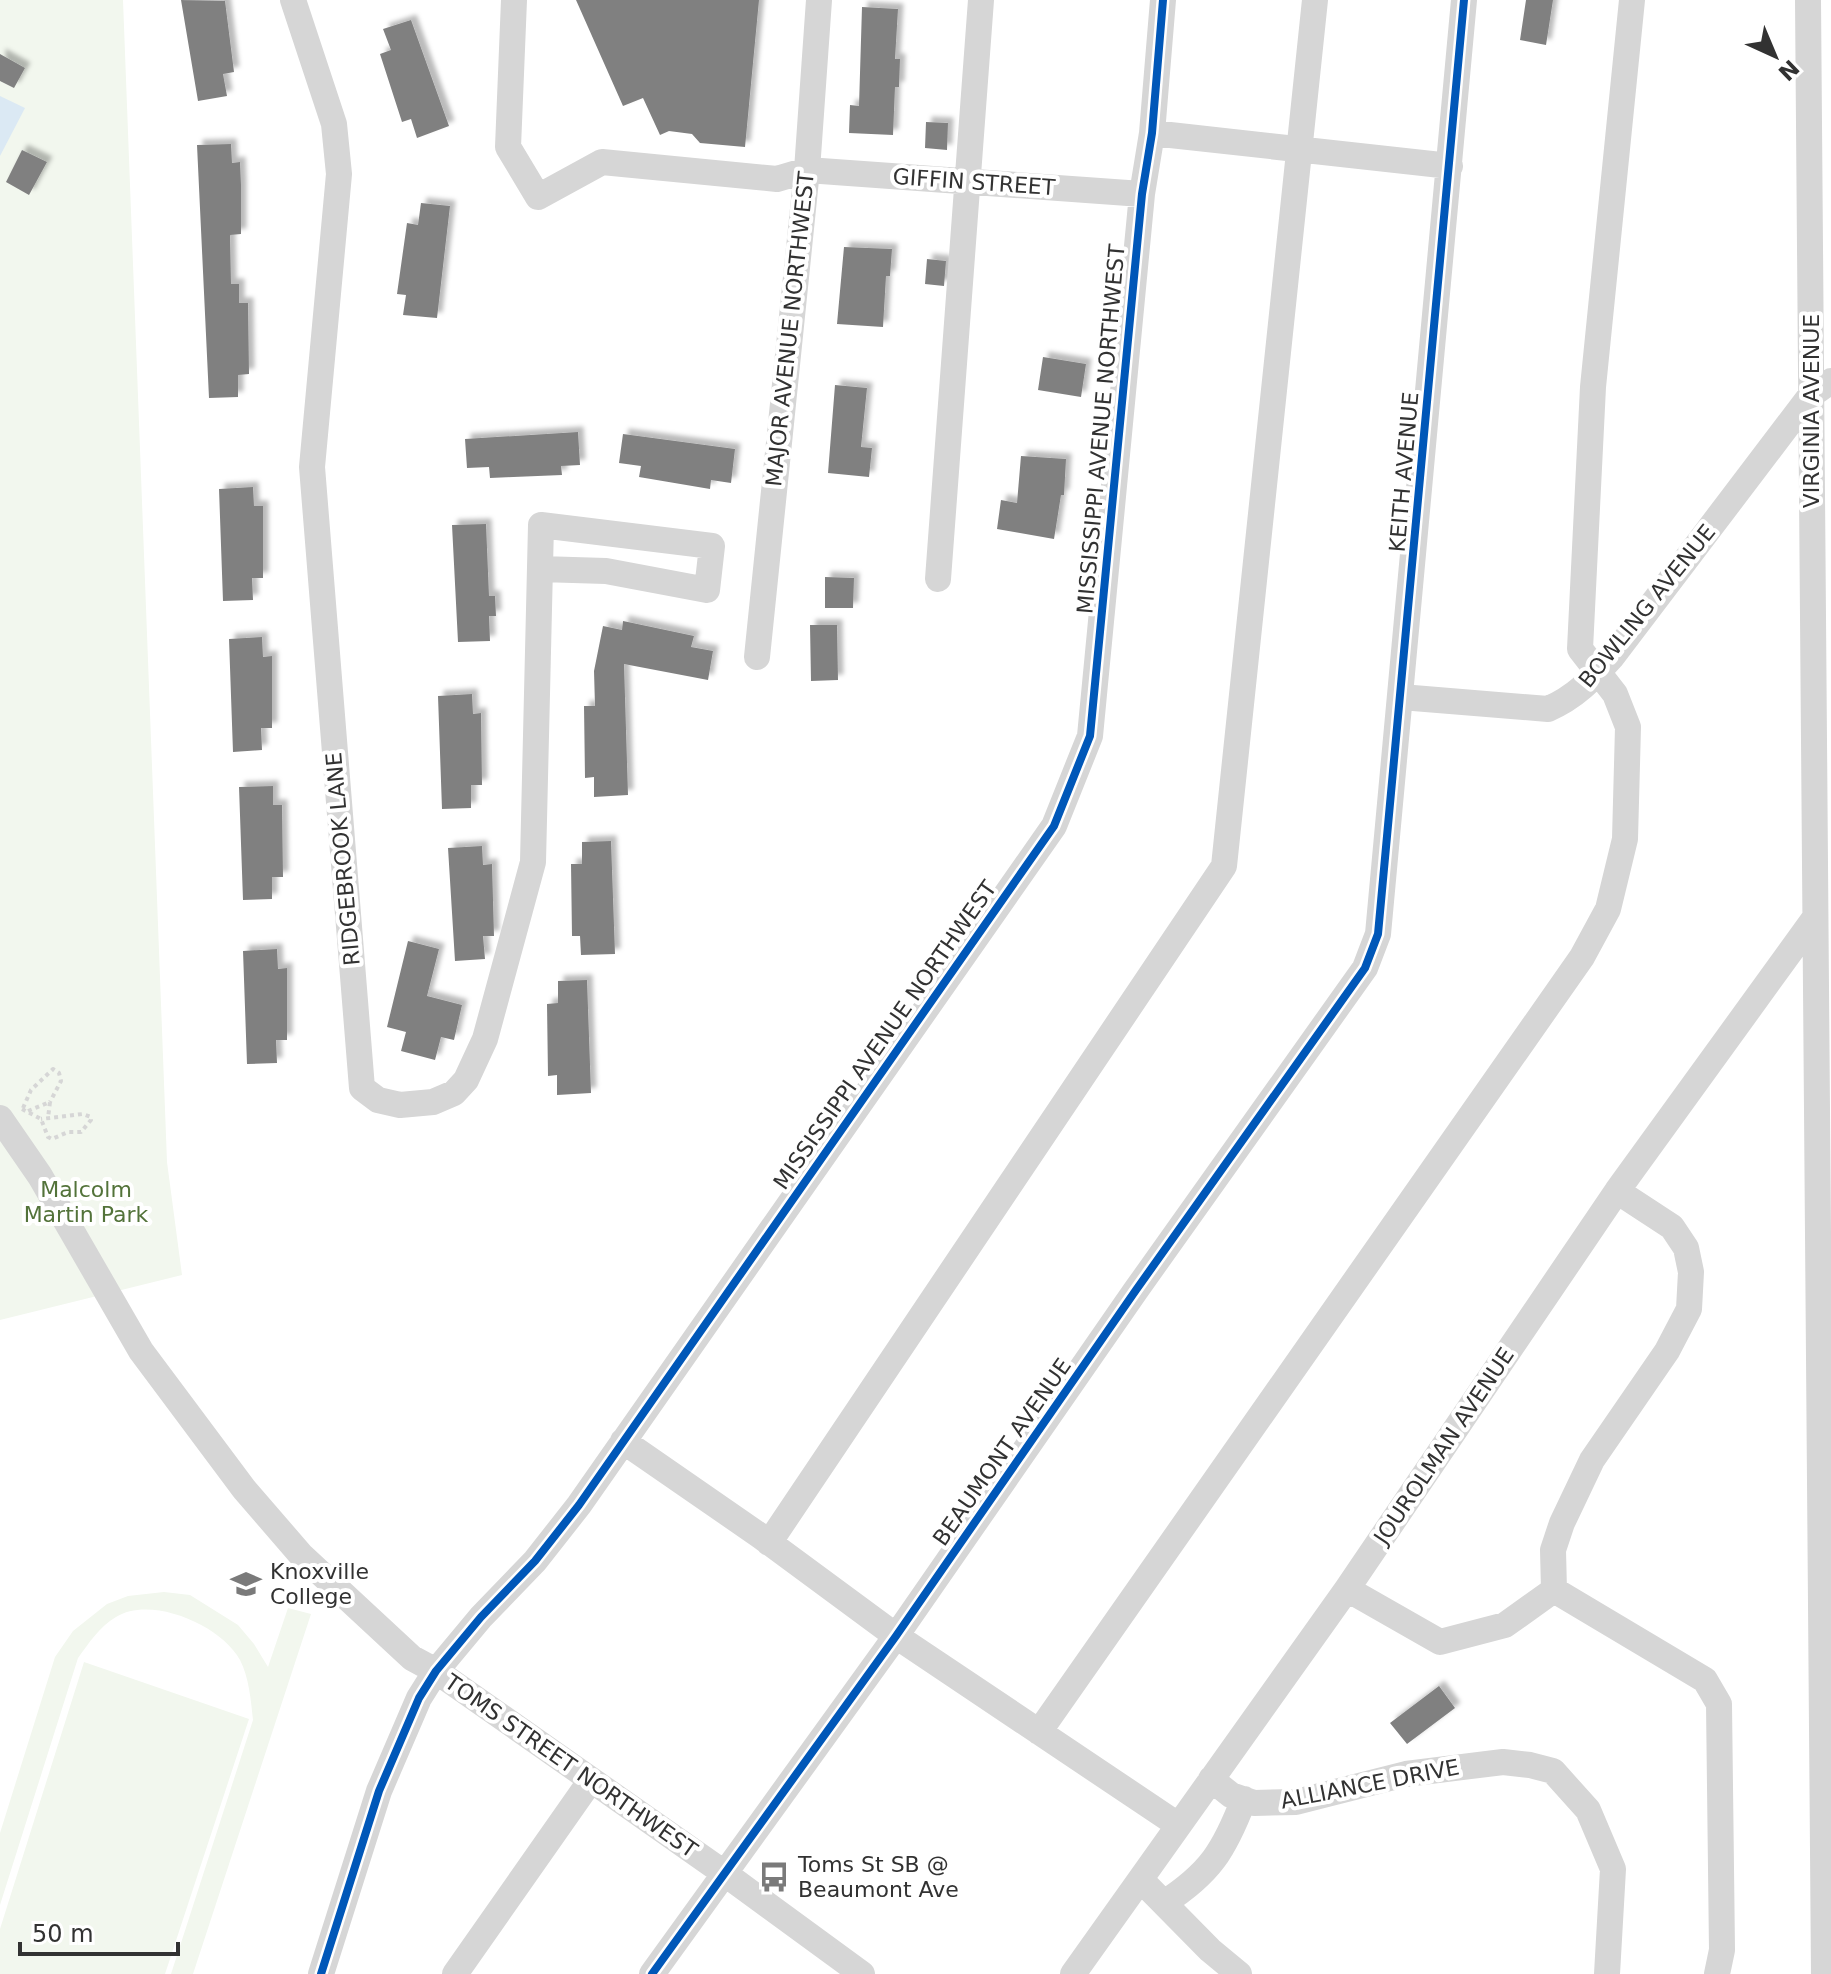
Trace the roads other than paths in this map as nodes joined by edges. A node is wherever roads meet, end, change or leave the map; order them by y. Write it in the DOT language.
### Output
graph roads {
  1 [pos="293,0"];
  2 [pos="514,0"];
  3 [pos="819,0"];
  4 [pos="981,0"];
  5 [pos="1163,0"];
  6 [pos="1315,0"];
  7 [pos="1464,0"];
  8 [pos="1632,0"];
  9 [pos="1808,0"];
  10 [pos="1152,133"];
  11 [pos="1300,149"];
  12 [pos="1450,166"];
  13 [pos="807,170"];
  14 [pos="968,182"];
  15 [pos="1142,194"];
  16 [pos="1821,388"];
  17 [pos="540,569"];
  18 [pos="938,579"];
  19 [pos="757,657"];
  20 [pos="1597,673"];
  21 [pos="1401,697"];
  22 [pos="1814,919"];
  23 [pos="1373,947"];
  24 [pos="17,1112"];
  25 [pos="1617,1191"];
  26 [pos="623,1441"];
  27 [pos="769,1543"];
  28 [pos="1347,1589"];
  29 [pos="1554,1590"];
  30 [pos="896,1636"];
  31 [pos="436,1671"];
  32 [pos="1039,1732"];
  33 [pos="1211,1779"];
  34 [pos="591,1780"];
  35 [pos="1244,1799"];
  36 [pos="1178,1825"];
  37 [pos="1827,1840"];
  38 [pos="724,1873"];
  39 [pos="1141,1880"];
  40 [pos="1164,1903"];
  41 [pos="859,1973"];
  42 [pos="321,1974"];
  43 [pos="455,1974"];
  44 [pos="652,1974"];
  45 [pos="1073,1974"];
  46 [pos="1239,1974"];
  47 [pos="1607,1974"];
  48 [pos="1717,1974"];
  49 [pos="1824,1974"];
  1 -- 17 [label="street, RIDGEBROOK LANE"];
  2 -- 13 [label="street, GIFFIN STREET"];
  3 -- 13 [label="street, MAJOR AVENUE NORTHWEST"];
  4 -- 14 [label="street"];
  5 -- 10 [label="street, MISSISSIPPI AVENUE NORTHWEST"];
  6 -- 11 [label="street"];
  7 -- 12 [label="street, KEITH AVENUE"];
  8 -- 20 [label="street"];
  9 -- 16 [label="street, VIRGINIA AVENUE"];
  10 -- 11 [label="street"];
  10 -- 15 [label="street, MISSISSIPPI AVENUE NORTHWEST"];
  11 -- 12 [label="street"];
  11 -- 27 [label="street"];
  12 -- 21 [label="street, KEITH AVENUE"];
  13 -- 14 [label="street, GIFFIN STREET"];
  13 -- 19 [label="street, MAJOR AVENUE NORTHWEST"];
  14 -- 15 [label="street, GIFFIN STREET"];
  14 -- 18 [label="street"];
  15 -- 26 [label="street, MISSISSIPPI AVENUE NORTHWEST"];
  16 -- 20 [label="street, BOWLING AVENUE"];
  16 -- 22 [label="street, VIRGINIA AVENUE"];
  17 -- 17 [label="street, RIDGEBROOK LANE"];
  20 -- 21 [label="street, BOWLING AVENUE"];
  20 -- 32 [label="street"];
  21 -- 23 [label="street, KEITH AVENUE"];
  22 -- 25 [label="street, JOUROLMAN AVENUE"];
  22 -- 37 [label="street, VIRGINIA AVENUE"];
  23 -- 30 [label="street, BEAUMONT AVENUE"];
  24 -- 31 [label="street, TOMS STREET NORTHWEST"];
  25 -- 28 [label="street, JOUROLMAN AVENUE"];
  25 -- 29 [label="street"];
  26 -- 27 [label="street"];
  26 -- 31 [label="street, MISSISSIPPI AVENUE NORTHWEST"];
  27 -- 30 [label="street"];
  28 -- 29 [label="street"];
  28 -- 33 [label="street, JOUROLMAN AVENUE"];
  29 -- 48 [label="street"];
  30 -- 32 [label="street"];
  30 -- 38 [label="street, BEAUMONT AVENUE"];
  31 -- 34 [label="street, TOMS STREET NORTHWEST"];
  31 -- 42 [label="street, MISSISSIPPI AVENUE NORTHWEST"];
  32 -- 36 [label="street"];
  33 -- 35 [label="street, ALLIANCE DRIVE"];
  33 -- 36 [label="street, JOUROLMAN AVENUE"];
  34 -- 38 [label="street, TOMS STREET NORTHWEST"];
  34 -- 43 [label="street"];
  35 -- 40 [label="street"];
  35 -- 47 [label="street, ALLIANCE DRIVE"];
  36 -- 39 [label="street, JOUROLMAN AVENUE"];
  37 -- 49 [label="street, VIRGINIA AVENUE"];
  38 -- 41 [label="street, TOMS STREET NORTHWEST"];
  38 -- 44 [label="street, BEAUMONT AVENUE"];
  39 -- 40 [label="street"];
  39 -- 45 [label="street, JOUROLMAN AVENUE"];
  40 -- 46 [label="street"];
}
